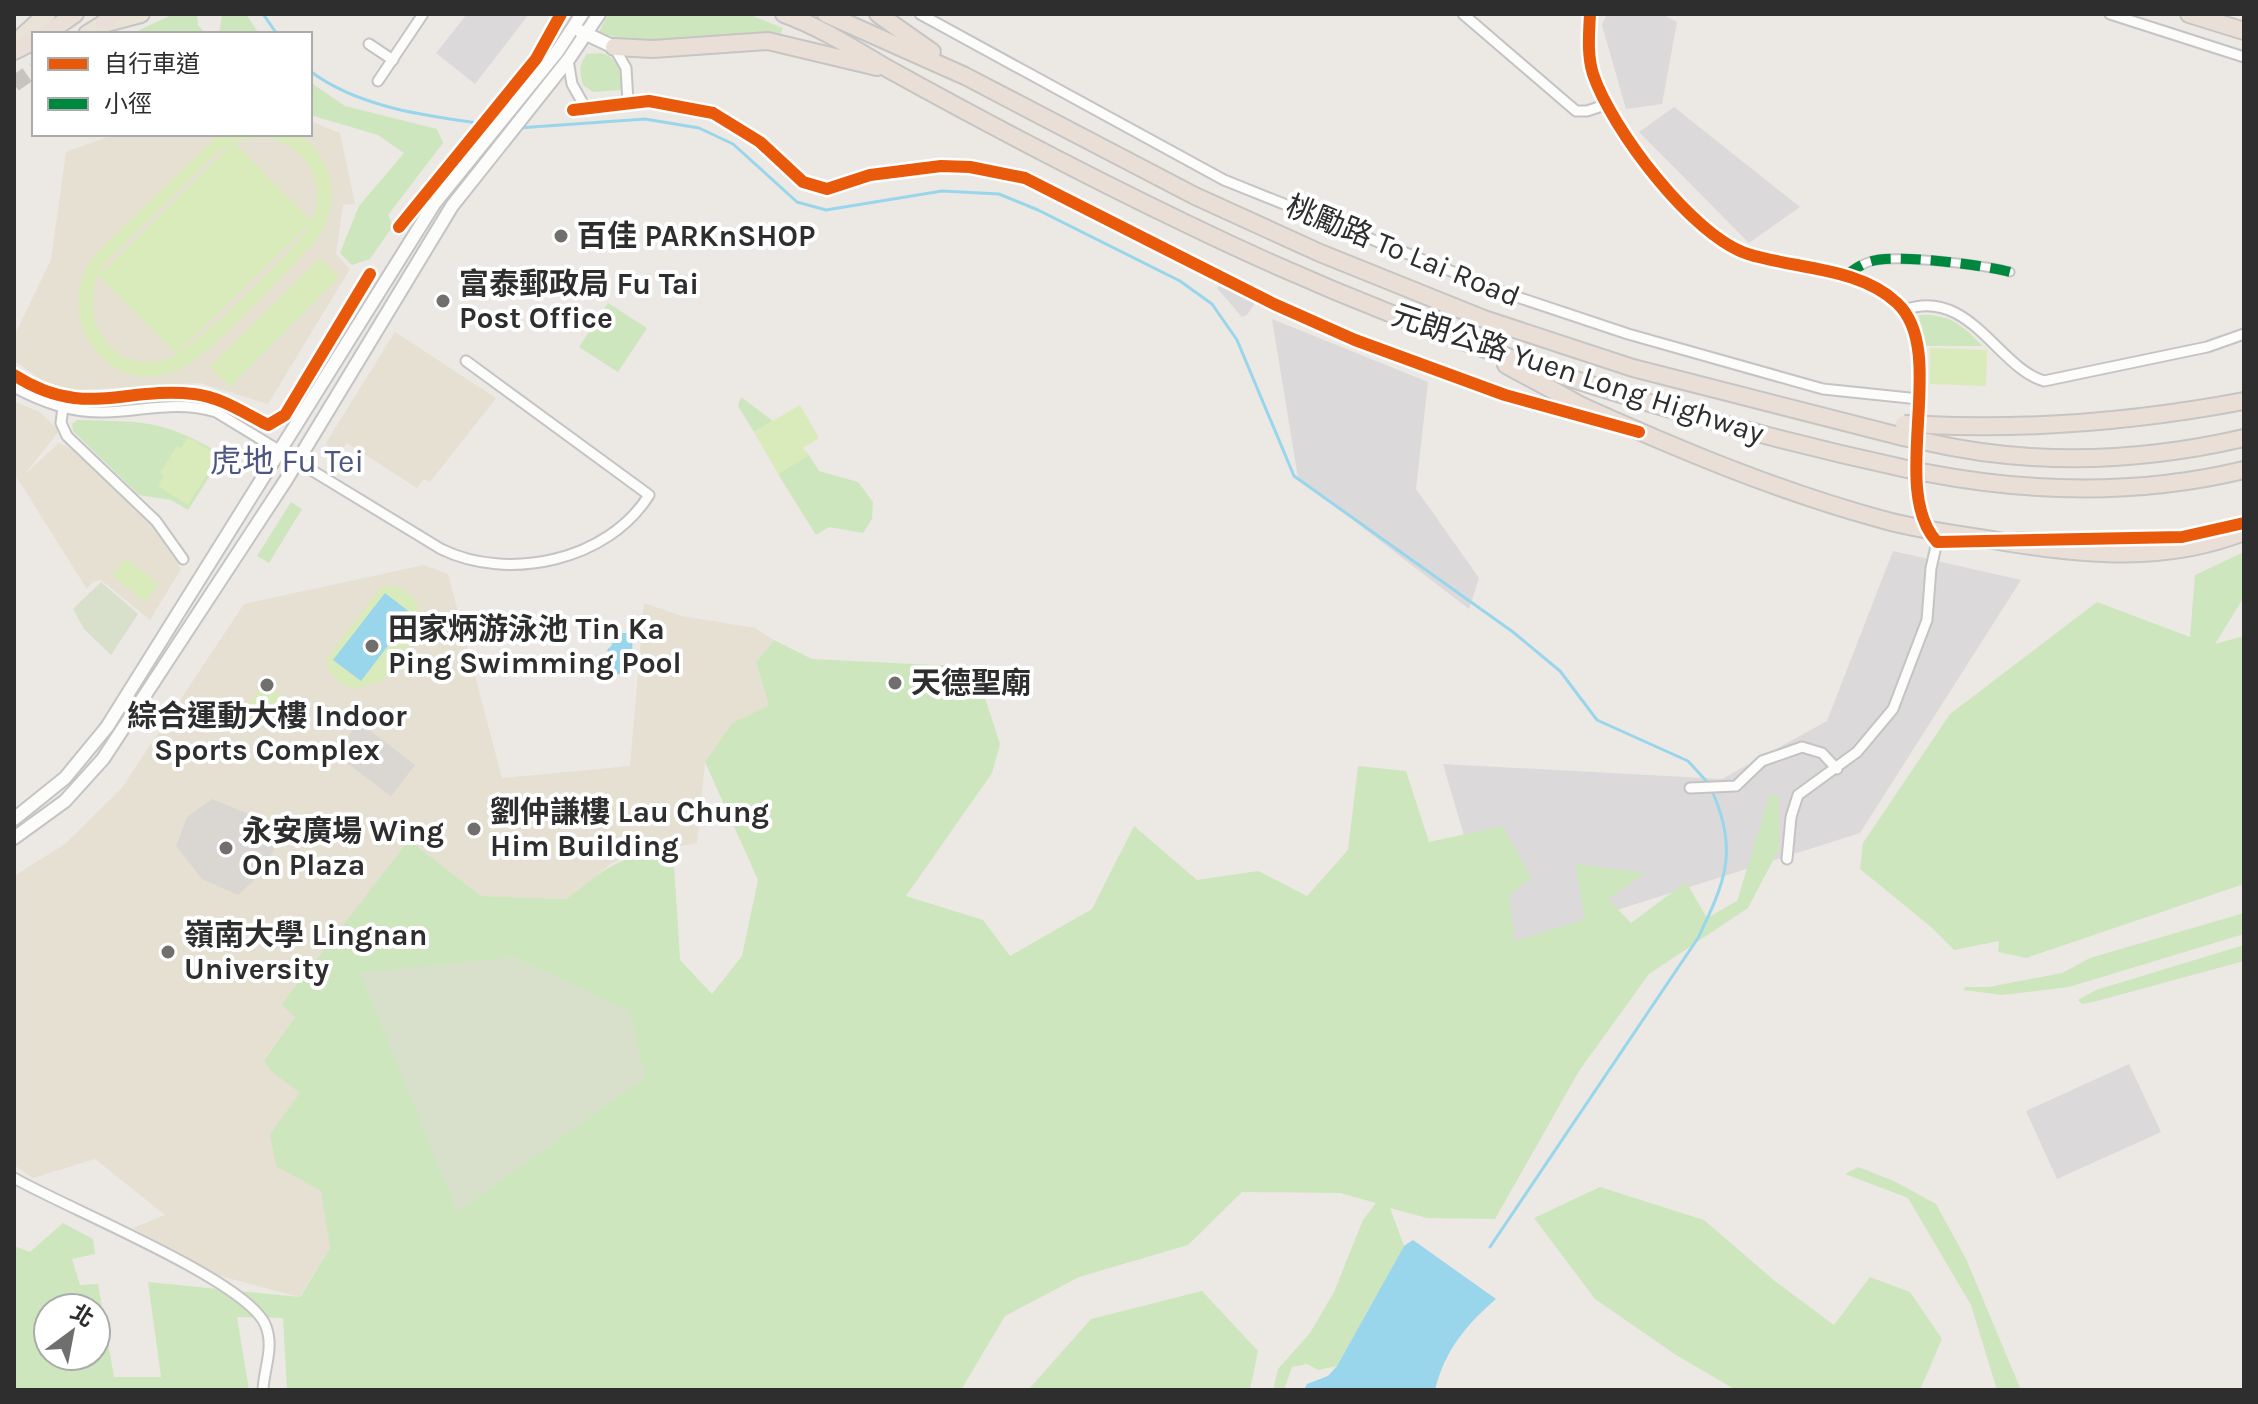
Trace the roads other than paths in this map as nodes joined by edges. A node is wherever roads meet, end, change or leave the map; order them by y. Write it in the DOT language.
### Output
graph roads {
  1 [pos="47,14"];
  2 [pos="75,14"];
  3 [pos="141,14"];
  4 [pos="423,14"];
  5 [pos="582,14"];
  6 [pos="599,14"];
  7 [pos="784,14"];
  8 [pos="826,14"];
  9 [pos="878,14"];
  10 [pos="920,14"];
  11 [pos="1463,14"];
  12 [pos="1590,14"];
  13 [pos="2110,14"];
  14 [pos="2189,14"];
  15 [pos="108,19"];
  16 [pos="574,27"];
  17 [pos="2244,31"];
  18 [pos="49,32"];
  19 [pos="90,32"];
  20 [pos="586,35"];
  21 [pos="32,42"];
  22 [pos="14,44"];
  23 [pos="369,44"];
  24 [pos="614,47"];
  25 [pos="14,51"];
  26 [pos="2244,57"];
  27 [pos="393,60"];
  28 [pos="568,60"];
  29 [pos="893,71"];
  30 [pos="965,76"];
  31 [pos="378,81"];
  32 [pos="628,102"];
  33 [pos="1605,105"];
  34 [pos="585,107"];
  35 [pos="573,110"];
  36 [pos="2010,272"];
  37 [pos="1845,276"];
  38 [pos="1904,310"];
  39 [pos="2244,334"];
  40 [pos="1477,348"];
  41 [pos="466,361"];
  42 [pos="14,387"];
  43 [pos="1919,399"];
  44 [pos="2244,401"];
  45 [pos="63,407"];
  46 [pos="1639,432"];
  47 [pos="1927,434"];
  48 [pos="2244,438"];
  49 [pos="281,450"];
  50 [pos="297,461"];
  51 [pos="2244,470"];
  52 [pos="2244,523"];
  53 [pos="2244,532"];
  54 [pos="1937,542"];
  55 [pos="183,559"];
  56 [pos="1837,769"];
  57 [pos="1690,788"];
  58 [pos="14,819"];
  59 [pos="14,838"];
  60 [pos="1787,859"];
  61 [pos="14,1178"];
  62 [pos="263,1390"];
  1 -- 22 [label="highway"];
  2 -- 18 [label="highway"];
  3 -- 15 [label="highway"];
  4 -- 27 [label="street"];
  5 -- 16 [label="main road"];
  6 -- 20 [label="main road"];
  7 -- 29 [label="highway, 元朗公路 Yuen Long Highway"];
  8 -- 30 [label="highway, 元朗公路 Yuen Long Highway"];
  9 -- 30 [label="highway"];
  10 -- 43 [label="street, 桃勵路 To Lai Road"];
  11 -- 33 [label="street"];
  12 -- 33 [label="street"];
  13 -- 26 [label="street"];
  14 -- 17 [label="highway"];
  15 -- 19 [label="highway"];
  16 -- 20 [label="main road"];
  16 -- 49 [label="main road"];
  20 -- 24 [label="main road"];
  20 -- 28 [label="main road"];
  21 -- 25 [label="highway"];
  23 -- 27 [label="street"];
  24 -- 29 [label="highway"];
  24 -- 32 [label="street"];
  27 -- 31 [label="street"];
  28 -- 34 [label="street"];
  28 -- 50 [label="main road"];
  29 -- 40 [label="highway, 元朗公路 Yuen Long Highway"];
  30 -- 47 [label="highway, 元朗公路 Yuen Long Highway, bridge"];
  32 -- 34 [label="street"];
  32 -- 46 [label="street"];
  33 -- 37 [label="street"];
  34 -- 35 [label="street"];
  36 -- 37 [label="street"];
  37 -- 38 [label="street"];
  38 -- 39 [label="street"];
  38 -- 43 [label="street"];
  40 -- 51 [label="highway, 元朗公路 Yuen Long Highway, bridge"];
  40 -- 53 [label="highway, bridge"];
  41 -- 50 [label="street"];
  42 -- 45 [label="street"];
  43 -- 54 [label="street"];
  44 -- 47 [label="highway"];
  45 -- 49 [label="street"];
  45 -- 55 [label="street"];
  47 -- 48 [label="highway"];
  49 -- 50 [label="street"];
  49 -- 58 [label="main road"];
  50 -- 59 [label="main road"];
  52 -- 54 [label="street"];
  54 -- 56 [label="street"];
  56 -- 57 [label="street"];
  56 -- 60 [label="street"];
  61 -- 62 [label="street"];
}
